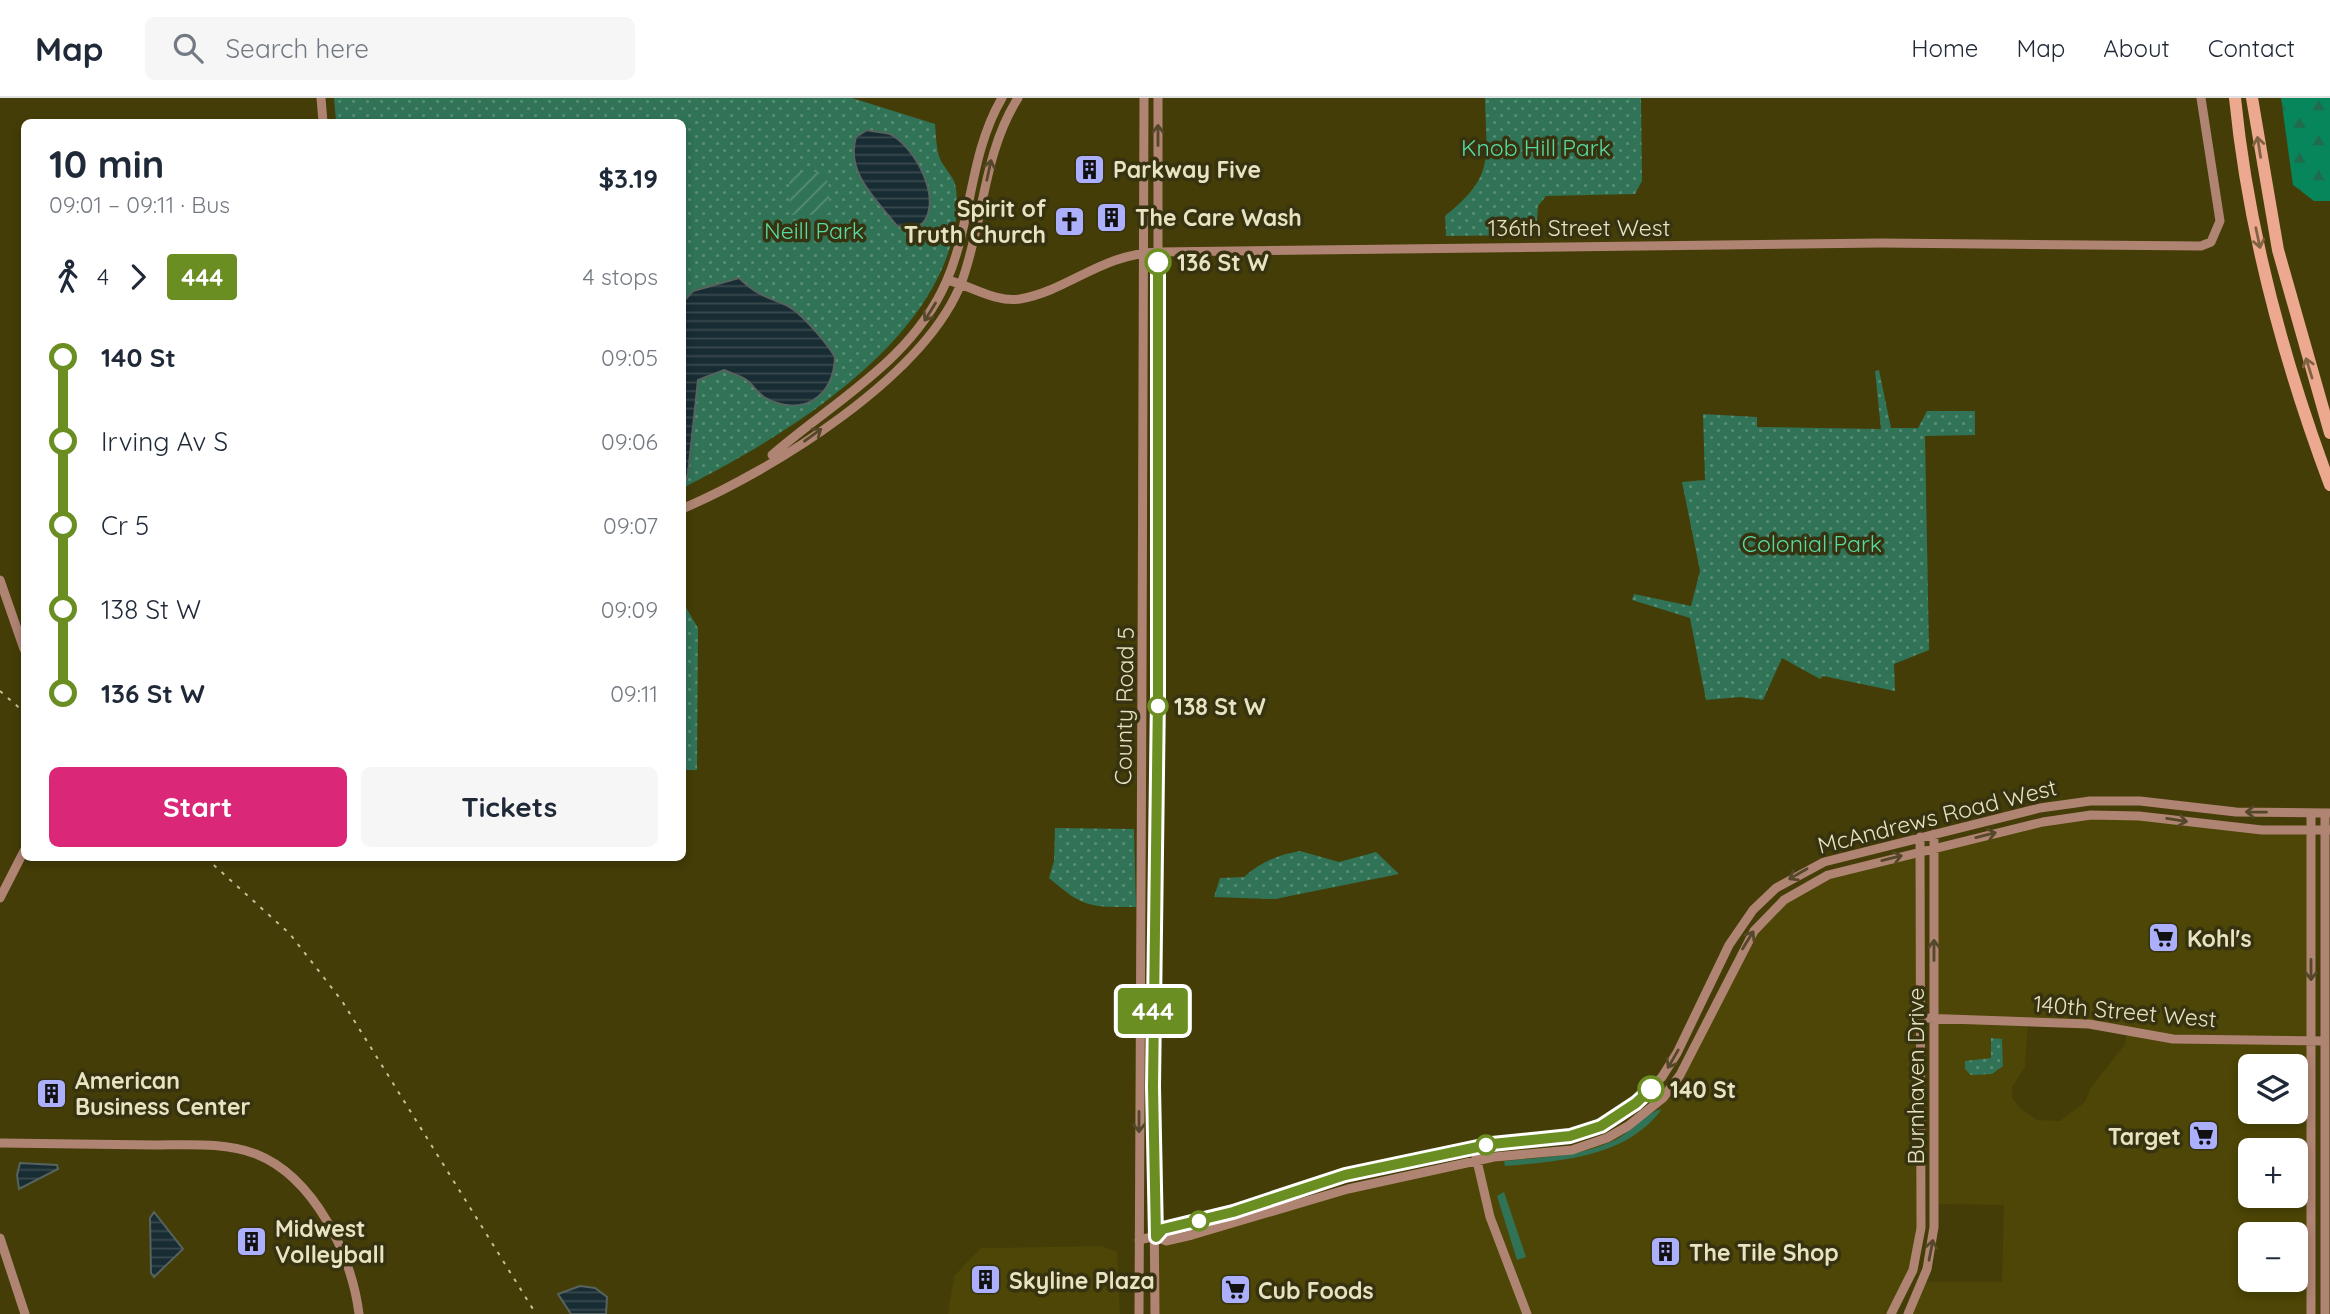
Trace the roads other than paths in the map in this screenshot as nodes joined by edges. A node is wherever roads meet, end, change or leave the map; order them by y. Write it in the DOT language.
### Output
graph roads {
  1 [pos="321,98"];
  2 [pos="1002,98"];
  3 [pos="1018,98"];
  4 [pos="1144,98"];
  5 [pos="1158,98"];
  6 [pos="2201,98"];
  7 [pos="2235,98"];
  8 [pos="2252,98"];
  9 [pos="323,119"];
  10 [pos="1158,252"];
  11 [pos="1145,253"];
  12 [pos="947,280"];
  13 [pos="961,283"];
  14 [pos="2330,433"];
  15 [pos="755,470"];
  16 [pos="2330,485"];
  17 [pos="686,507"];
  18 [pos="0,580"];
  19 [pos="21,640"];
  20 [pos="2311,813"];
  21 [pos="2327,813"];
  22 [pos="2310,830"];
  23 [pos="2327,830"];
  24 [pos="1934,834"];
  25 [pos="1920,837"];
  26 [pos="1934,848"];
  27 [pos="1920,852"];
  28 [pos="21,857"];
  29 [pos="0,898"];
  30 [pos="1921,1018"];
  31 [pos="1934,1018"];
  32 [pos="2311,1041"];
  33 [pos="2325,1041"];
  34 [pos="0,1143"];
  35 [pos="1474,1148"];
  36 [pos="1477,1161"];
  37 [pos="1156,1237"];
  38 [pos="0,1238"];
  39 [pos="1139,1240"];
  40 [pos="25,1314"];
  41 [pos="359,1314"];
  42 [pos="1139,1314"];
  43 [pos="1155,1314"];
  44 [pos="1527,1314"];
  45 [pos="1891,1314"];
  46 [pos="1908,1314"];
  47 [pos="2311,1314"];
  48 [pos="2325,1314"];
  1 -- 9 [label="street"];
  2 -- 12 [label="street"];
  13 -- 3 [label="street, one-way"];
  4 -- 11 [label="street, County Road 5"];
  10 -- 5 [label="street, County Road 5, one-way"];
  6 -- 10 [label="street, 136th Street West"];
  7 -- 16 [label="highway, one-way"];
  14 -- 8 [label="highway, one-way"];
  10 -- 11 [label="street, 136th Street West"];
  10 -- 37 [label="street, County Road 5"];
  11 -- 13 [label="street, 136th Street West"];
  11 -- 39 [label="street, County Road 5, one-way"];
  12 -- 13 [label="street, 136th Street West"];
  12 -- 15 [label="street, one-way"];
  15 -- 13 [label="street, one-way"];
  15 -- 17 [label="street"];
  18 -- 19 [label="street"];
  20 -- 21 [label="street, McAndrews Road West"];
  20 -- 22 [label="street"];
  20 -- 24 [label="street, McAndrews Road West, one-way"];
  21 -- 23 [label="street"];
  22 -- 23 [label="street, McAndrews Road West"];
  26 -- 22 [label="street, McAndrews Road West, one-way"];
  22 -- 32 [label="street, one-way"];
  23 -- 33 [label="street"];
  24 -- 25 [label="street, McAndrews Road West"];
  24 -- 26 [label="street, Burnhaven Drive"];
  25 -- 27 [label="street, Burnhaven Drive"];
  25 -- 35 [label="street, McAndrews Road West, one-way"];
  26 -- 27 [label="street, McAndrews Road West"];
  31 -- 26 [label="street, Burnhaven Drive, one-way"];
  27 -- 30 [label="street, Burnhaven Drive"];
  36 -- 27 [label="street, McAndrews Road West, one-way"];
  28 -- 29 [label="street"];
  30 -- 31 [label="street, 140th Street West"];
  30 -- 45 [label="street, Burnhaven Drive"];
  31 -- 32 [label="street, 140th Street West"];
  46 -- 31 [label="street, Burnhaven Drive, one-way"];
  32 -- 33 [label="street, 140th Street West"];
  32 -- 47 [label="street"];
  33 -- 48 [label="street"];
  34 -- 41 [label="street"];
  35 -- 36 [label="street"];
  35 -- 37 [label="street, McAndrews Road West"];
  36 -- 37 [label="street, McAndrews Road West"];
  36 -- 44 [label="street"];
  37 -- 39 [label="street, McAndrews Road West"];
  37 -- 43 [label="street, County Road 5"];
  38 -- 40 [label="street"];
  39 -- 42 [label="street, County Road 5"];
}
